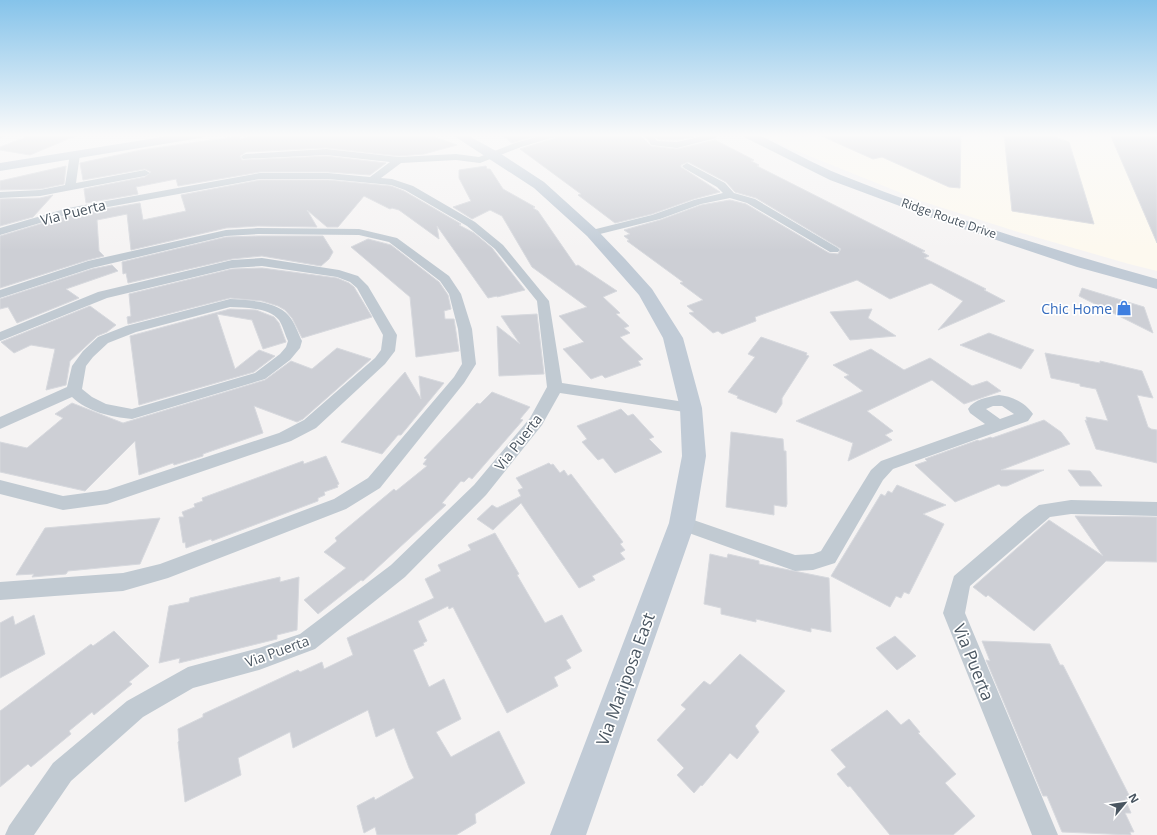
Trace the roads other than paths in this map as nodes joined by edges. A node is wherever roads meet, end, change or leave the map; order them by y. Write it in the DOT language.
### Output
graph roads {
  1 [pos="72,173"];
  2 [pos="145,173"];
  3 [pos="381,173"];
  4 [pos="520,173"];
  5 [pos="699,173"];
  6 [pos="827,173"];
  7 [pos="373,179"];
  8 [pos="70,187"];
  9 [pos="0,195"];
  10 [pos="730,195"];
  11 [pos="0,232"];
  12 [pos="592,233"];
  13 [pos="834,250"];
  14 [pos="1157,284"];
  15 [pos="0,294"];
  16 [pos="0,337"];
  17 [pos="555,387"];
  18 [pos="74,390"];
  19 [pos="692,408"];
  20 [pos="0,423"];
  21 [pos="998,426"];
  22 [pos="0,487"];
  23 [pos="1157,509"];
  24 [pos="682,523"];
  25 [pos="0,591"];
  26 [pos="18,835"];
  27 [pos="568,835"];
  28 [pos="1045,835"];
  1 -- 8 [label="street"];
  2 -- 8 [label="street"];
  3 -- 7 [label="street"];
  4 -- 12 [label="street, Via Mariposa East"];
  5 -- 10 [label="street"];
  6 -- 14 [label="street, Ridge Route Drive"];
  7 -- 11 [label="street, Via Puerta"];
  7 -- 17 [label="street, Via Puerta"];
  8 -- 9 [label="street"];
  10 -- 12 [label="street"];
  10 -- 13 [label="street"];
  12 -- 19 [label="street, Via Mariposa East"];
  15 -- 25 [label="street"];
  16 -- 22 [label="street"];
  17 -- 19 [label="street"];
  17 -- 26 [label="street, Via Puerta"];
  18 -- 18 [label="street"];
  18 -- 20 [label="street"];
  19 -- 24 [label="street, Via Mariposa East"];
  21 -- 24 [label="street"];
  23 -- 28 [label="street, Via Puerta"];
  24 -- 27 [label="street, Via Mariposa East"];
}
